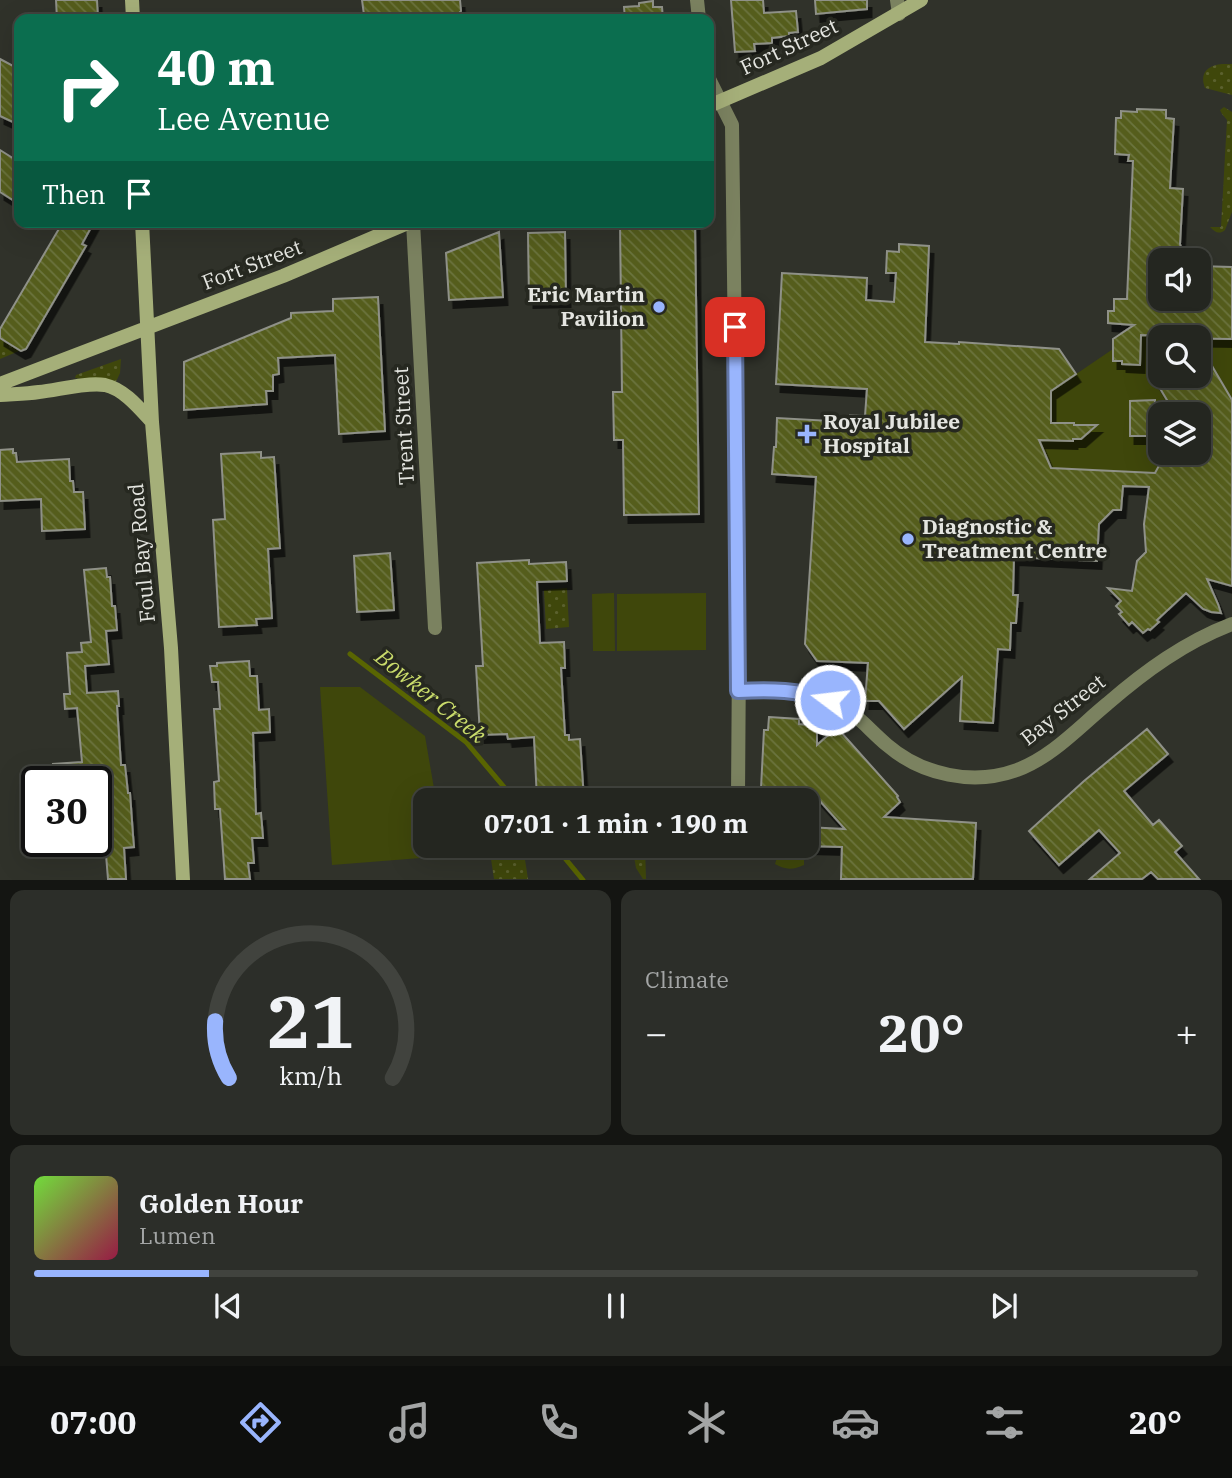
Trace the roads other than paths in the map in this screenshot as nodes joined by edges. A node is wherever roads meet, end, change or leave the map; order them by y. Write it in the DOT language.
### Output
graph roads {
  1 [pos="921,0"];
  2 [pos="898,7"];
  3 [pos="715,104"];
  4 [pos="142,228"];
  5 [pos="397,228"];
  6 [pos="411,228"];
  7 [pos="147,328"];
  8 [pos="0,384"];
  9 [pos="0,395"];
  10 [pos="152,422"];
  11 [pos="1232,624"];
  12 [pos="435,628"];
  13 [pos="1214,631"];
  14 [pos="1232,632"];
  15 [pos="738,691"];
  16 [pos="738,788"];
  17 [pos="183,880"];
  1 -- 2 [label="main road, Fort Street"];
  2 -- 3 [label="main road, Fort Street"];
  3 -- 15 [label="street"];
  4 -- 7 [label="main road, Foul Bay Road"];
  5 -- 7 [label="main road, Fort Street"];
  6 -- 12 [label="street, Trent Street"];
  7 -- 8 [label="main road, Fort Street"];
  7 -- 10 [label="main road, Foul Bay Road"];
  9 -- 10 [label="main road"];
  10 -- 17 [label="main road, Foul Bay Road"];
  11 -- 13 [label="street, Bay Street"];
  13 -- 14 [label="street"];
  13 -- 15 [label="street, Bay Street"];
  15 -- 16 [label="street"];
}
